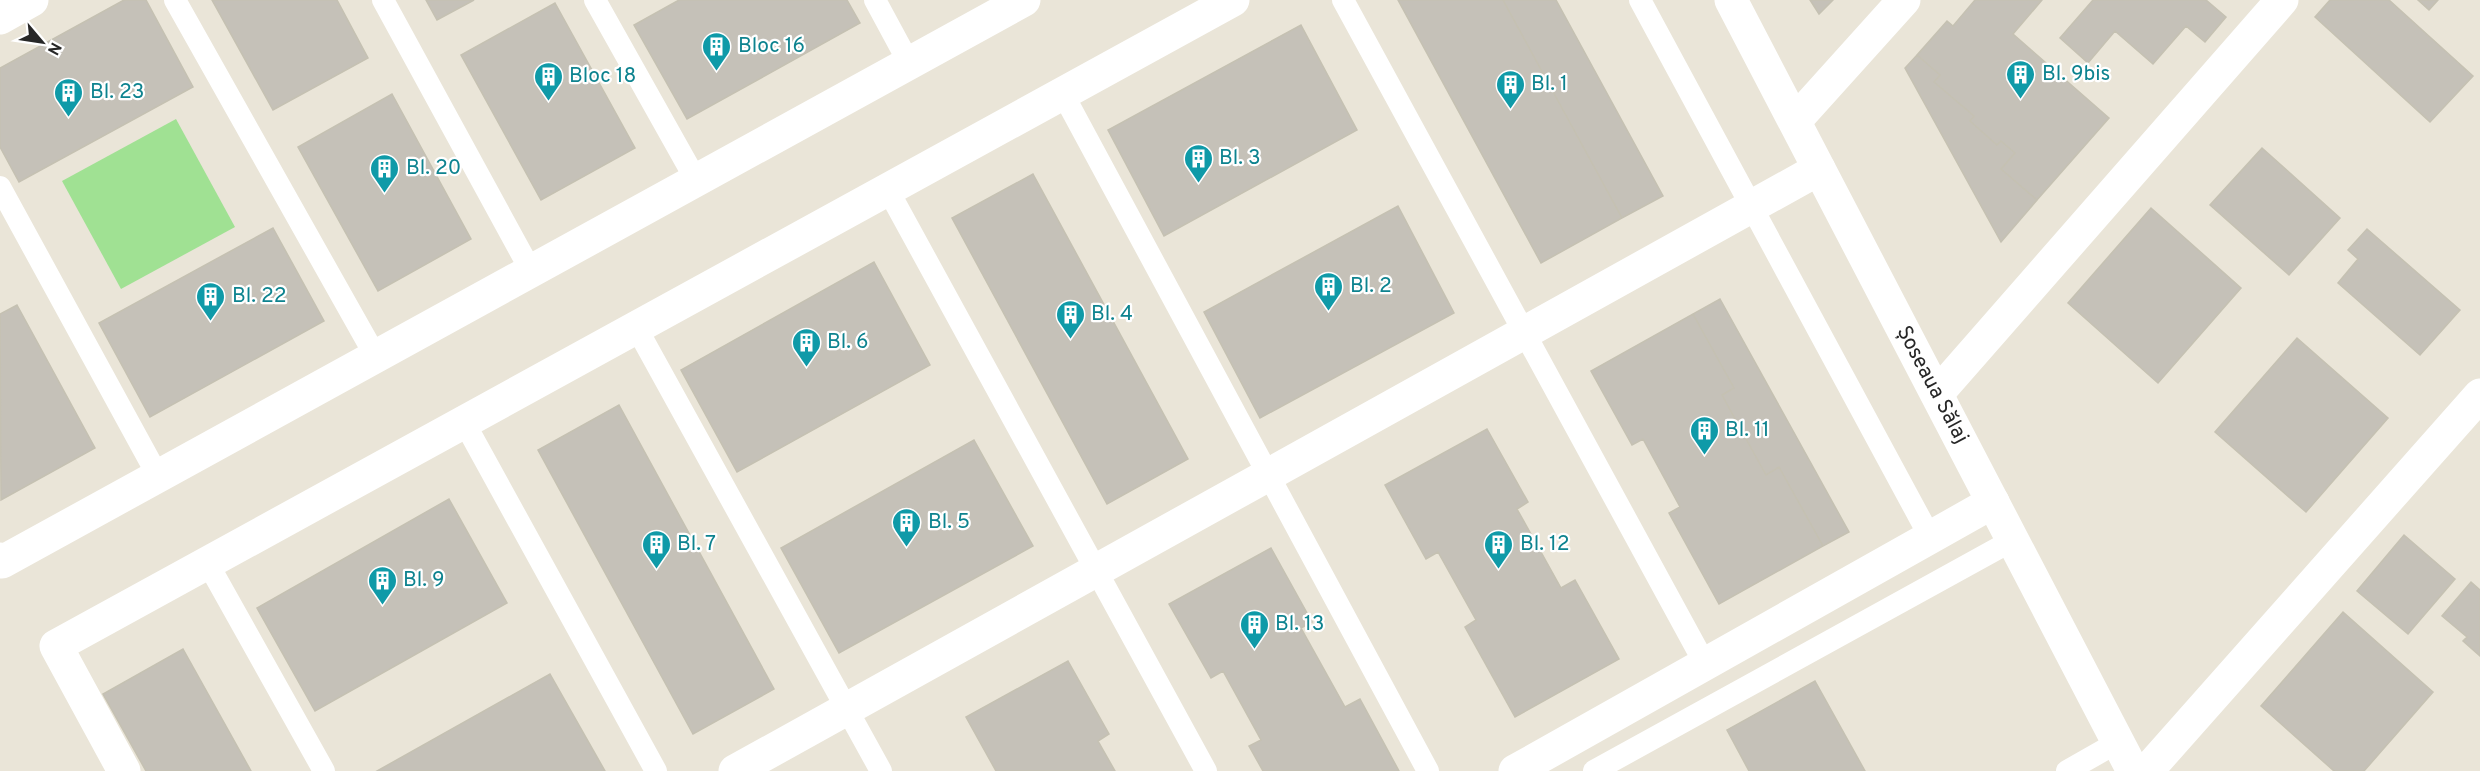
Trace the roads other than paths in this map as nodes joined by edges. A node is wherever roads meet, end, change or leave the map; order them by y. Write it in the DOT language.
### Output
graph roads {
  1 [pos="32,0"];
  2 [pos="175,0"];
  3 [pos="383,0"];
  4 [pos="595,0"];
  5 [pos="875,0"];
  6 [pos="1024,0"];
  7 [pos="1233,0"];
  8 [pos="1343,0"];
  9 [pos="1640,0"];
  10 [pos="1731,0"];
  11 [pos="1904,0"];
  12 [pos="2282,0"];
  13 [pos="0,18"];
  14 [pos="909,63"];
  15 [pos="1063,94"];
  16 [pos="1795,121"];
  17 [pos="1819,169"];
  18 [pos="696,180"];
  19 [pos="0,187"];
  20 [pos="888,190"];
  21 [pos="1751,206"];
  22 [pos="531,271"];
  23 [pos="636,327"];
  24 [pos="1524,333"];
  25 [pos="376,357"];
  26 [pos="1937,394"];
  27 [pos="2480,395"];
  28 [pos="464,422"];
  29 [pos="1268,475"];
  30 [pos="158,476"];
  31 [pos="1993,502"];
  32 [pos="1930,537"];
  33 [pos="2013,540"];
  34 [pos="0,559"];
  35 [pos="207,562"];
  36 [pos="1095,570"];
  37 [pos="1705,664"];
  38 [pos="847,709"];
  39 [pos="2118,742"];
  40 [pos="124,771"];
  41 [pos="324,771"];
  42 [pos="656,771"];
  43 [pos="735,771"];
  44 [pos="881,771"];
  45 [pos="1206,771"];
  46 [pos="1428,771"];
  47 [pos="1515,771"];
  48 [pos="1594,771"];
  49 [pos="2067,771"];
  50 [pos="2133,771"];
  51 [pos="2147,771"];
  1 -- 13 [label="street"];
  2 -- 25 [label="lane"];
  3 -- 22 [label="lane"];
  4 -- 18 [label="lane"];
  5 -- 14 [label="lane"];
  6 -- 14 [label="street"];
  7 -- 15 [label="street"];
  8 -- 24 [label="lane"];
  9 -- 21 [label="lane"];
  10 -- 16 [label="street, Șoseaua Sălaj"];
  11 -- 16 [label="street"];
  12 -- 26 [label="street"];
  14 -- 18 [label="street"];
  15 -- 20 [label="street"];
  15 -- 29 [label="lane"];
  16 -- 17 [label="street, Șoseaua Sălaj"];
  17 -- 21 [label="street"];
  17 -- 26 [label="street, Șoseaua Sălaj"];
  18 -- 22 [label="street"];
  19 -- 30 [label="lane"];
  20 -- 23 [label="street"];
  20 -- 36 [label="lane"];
  21 -- 24 [label="street"];
  21 -- 32 [label="lane"];
  22 -- 25 [label="street"];
  23 -- 28 [label="street"];
  23 -- 38 [label="lane"];
  24 -- 29 [label="street"];
  24 -- 37 [label="lane"];
  25 -- 30 [label="street"];
  26 -- 31 [label="street, Șoseaua Sălaj"];
  27 -- 51 [label="street"];
  28 -- 35 [label="street"];
  28 -- 42 [label="lane"];
  29 -- 36 [label="street"];
  29 -- 46 [label="lane"];
  30 -- 34 [label="street"];
  31 -- 32 [label="street"];
  31 -- 33 [label="street, Șoseaua Sălaj"];
  32 -- 37 [label="street"];
  33 -- 39 [label="street, Șoseaua Sălaj"];
  33 -- 48 [label="lane"];
  35 -- 40 [label="street"];
  35 -- 41 [label="lane"];
  36 -- 38 [label="street"];
  36 -- 45 [label="lane"];
  37 -- 47 [label="street"];
  38 -- 43 [label="street"];
  38 -- 44 [label="lane"];
  39 -- 49 [label="lane"];
  39 -- 50 [label="street, Șoseaua Sălaj"];
}
